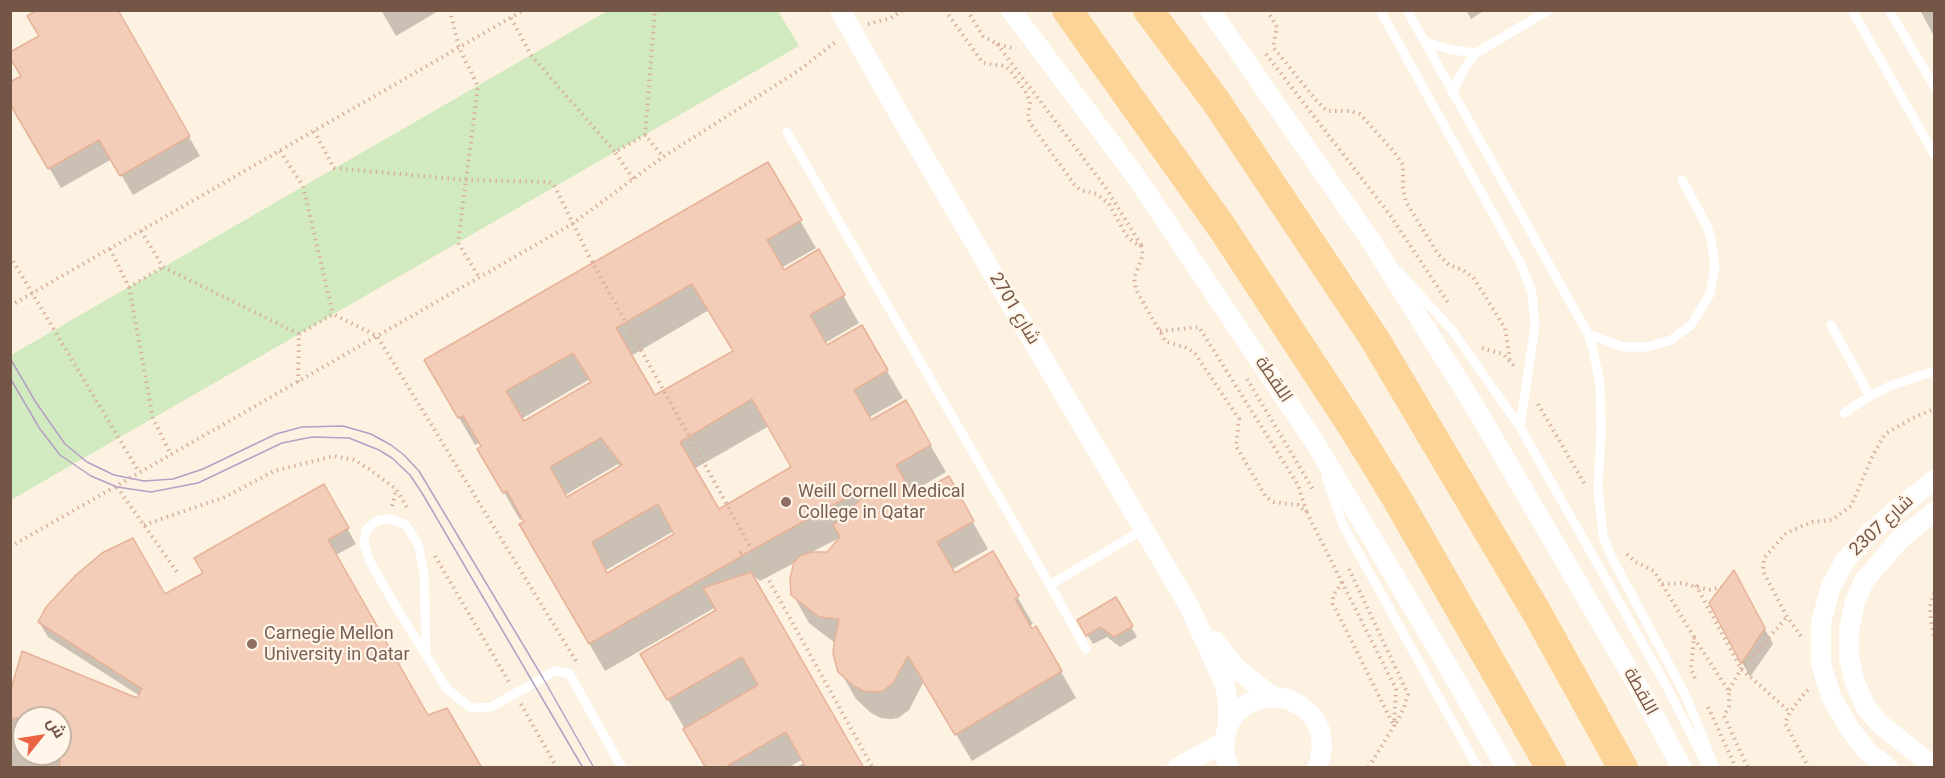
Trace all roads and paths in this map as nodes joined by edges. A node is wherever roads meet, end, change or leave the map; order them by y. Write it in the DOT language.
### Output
graph roads {
  1 [pos="450,10"];
  2 [pos="524,10"];
  3 [pos="655,10"];
  4 [pos="840,10"];
  5 [pos="903,10"];
  6 [pos="945,10"];
  7 [pos="967,10"];
  8 [pos="1011,10"];
  9 [pos="1067,10"];
  10 [pos="1148,10"];
  11 [pos="1210,10"];
  12 [pos="1267,10"];
  13 [pos="1380,10"];
  14 [pos="1407,10"];
  15 [pos="1549,10"];
  16 [pos="1852,10"];
  17 [pos="1893,12"];
  18 [pos="511,18"];
  19 [pos="852,30"];
  20 [pos="1425,42"];
  21 [pos="998,44"];
  22 [pos="1260,46"];
  23 [pos="459,48"];
  24 [pos="1019,52"];
  25 [pos="1476,53"];
  26 [pos="1935,86"];
  27 [pos="1452,93"];
  28 [pos="314,131"];
  29 [pos="787,132"];
  30 [pos="645,135"];
  31 [pos="280,151"];
  32 [pos="615,152"];
  33 [pos="1935,154"];
  34 [pos="663,157"];
  35 [pos="633,179"];
  36 [pos="466,180"];
  37 [pos="1682,180"];
  38 [pos="572,224"];
  39 [pos="141,231"];
  40 [pos="1371,241"];
  41 [pos="1141,246"];
  42 [pos="110,249"];
  43 [pos="10,256"];
  44 [pos="163,267"];
  45 [pos="479,278"];
  46 [pos="129,287"];
  47 [pos="32,293"];
  48 [pos="10,306"];
  49 [pos="1450,307"];
  50 [pos="333,314"];
  51 [pos="1205,324"];
  52 [pos="1831,325"];
  53 [pos="1199,327"];
  54 [pos="1160,331"];
  55 [pos="299,334"];
  56 [pos="1587,334"];
  57 [pos="377,336"];
  58 [pos="1479,347"];
  59 [pos="1510,360"];
  60 [pos="1935,371"];
  61 [pos="1242,372"];
  62 [pos="298,382"];
  63 [pos="1526,384"];
  64 [pos="1870,396"];
  65 [pos="1935,409"];
  66 [pos="1844,413"];
  67 [pos="1520,427"];
  68 [pos="1314,441"];
  69 [pos="171,455"];
  70 [pos="140,472"];
  71 [pos="1935,480"];
  72 [pos="117,487"];
  73 [pos="1316,495"];
  74 [pos="1600,511"];
  75 [pos="1935,512"];
  76 [pos="1307,513"];
  77 [pos="1144,529"];
  78 [pos="10,547"];
  79 [pos="1624,551"];
  80 [pos="1611,556"];
  81 [pos="1598,564"];
  82 [pos="1349,567"];
  83 [pos="177,572"];
  84 [pos="1342,582"];
  85 [pos="1662,584"];
  86 [pos="1050,585"];
  87 [pos="1696,585"];
  88 [pos="1721,587"];
  89 [pos="1935,593"];
  90 [pos="1189,606"];
  91 [pos="1787,617"];
  92 [pos="1935,636"];
  93 [pos="1694,637"];
  94 [pos="1086,649"];
  95 [pos="426,655"];
  96 [pos="578,664"];
  97 [pos="1741,669"];
  98 [pos="1823,671"];
  99 [pos="1696,682"];
  100 [pos="1729,691"];
  101 [pos="1273,697"];
  102 [pos="1705,702"];
  103 [pos="1790,712"];
  104 [pos="1724,716"];
  105 [pos="1714,722"];
  106 [pos="1394,726"];
  107 [pos="1226,733"];
  108 [pos="1935,767"];
  109 [pos="622,768"];
  110 [pos="873,768"];
  111 [pos="1177,768"];
  112 [pos="1229,768"];
  113 [pos="1317,768"];
  114 [pos="1368,768"];
  115 [pos="1478,768"];
  116 [pos="1506,768"];
  117 [pos="1551,768"];
  118 [pos="1623,768"];
  119 [pos="1682,768"];
  120 [pos="1708,768"];
  121 [pos="1715,768"];
  122 [pos="1736,768"];
  123 [pos="1748,768"];
  124 [pos="1809,768"];
  125 [pos="1888,768"];
  1 -- 23 [label="path"];
  2 -- 18 [label="path"];
  3 -- 30 [label="path"];
  4 -- 19 [label="street, شارع 2701"];
  5 -- 19 [label="path"];
  6 -- 41 [label="path"];
  7 -- 21 [label="path"];
  8 -- 68 [label="street, اللقطة"];
  9 -- 117 [label="main road"];
  10 -- 118 [label="main road"];
  11 -- 40 [label="street, اللقطة"];
  12 -- 59 [label="path"];
  13 -- 63 [label="lane"];
  14 -- 20 [label="lane"];
  15 -- 25 [label="lane"];
  16 -- 33 [label="lane"];
  17 -- 26 [label="lane"];
  18 -- 23 [label="path"];
  18 -- 32 [label="path"];
  19 -- 34 [label="path"];
  19 -- 77 [label="street, شارع 2701"];
  20 -- 25 [label="lane"];
  20 -- 27 [label="lane"];
  21 -- 24 [label="path"];
  21 -- 41 [label="path"];
  22 -- 49 [label="path"];
  23 -- 28 [label="path"];
  23 -- 36 [label="path"];
  25 -- 27 [label="lane"];
  27 -- 56 [label="lane"];
  28 -- 31 [label="path"];
  28 -- 36 [label="path"];
  29 -- 86 [label="lane"];
  30 -- 32 [label="path"];
  30 -- 34 [label="path"];
  31 -- 39 [label="path"];
  31 -- 50 [label="path"];
  32 -- 35 [label="path"];
  34 -- 35 [label="path"];
  35 -- 38 [label="path"];
  36 -- 38 [label="path"];
  36 -- 45 [label="path"];
  37 -- 56 [label="lane"];
  38 -- 45 [label="path"];
  38 -- 110 [label="path"];
  39 -- 42 [label="path"];
  39 -- 44 [label="path"];
  40 -- 67 [label="lane"];
  40 -- 119 [label="street, اللقطة"];
  41 -- 54 [label="path"];
  42 -- 46 [label="path"];
  42 -- 47 [label="path"];
  43 -- 47 [label="path"];
  44 -- 46 [label="path"];
  44 -- 55 [label="path"];
  45 -- 57 [label="path"];
  46 -- 69 [label="path"];
  47 -- 48 [label="path"];
  47 -- 70 [label="path"];
  50 -- 55 [label="path"];
  50 -- 57 [label="path"];
  51 -- 53 [label="path"];
  52 -- 64 [label="lane"];
  53 -- 54 [label="path"];
  53 -- 76 [label="path"];
  54 -- 76 [label="path"];
  55 -- 62 [label="path"];
  56 -- 74 [label="lane"];
  57 -- 62 [label="path"];
  57 -- 96 [label="path"];
  58 -- 59 [label="path"];
  59 -- 63 [label="path"];
  60 -- 64 [label="lane"];
  61 -- 73 [label="path"];
  62 -- 69 [label="path"];
  63 -- 67 [label="lane"];
  63 -- 74 [label="path"];
  64 -- 66 [label="lane"];
  65 -- 91 [label="path"];
  67 -- 81 [label="lane"];
  68 -- 115 [label="lane"];
  68 -- 116 [label="street, اللقطة"];
  69 -- 70 [label="path"];
  70 -- 72 [label="path"];
  71 -- 98 [label="street, شارع 2307"];
  72 -- 78 [label="path"];
  72 -- 83 [label="path"];
  74 -- 80 [label="lane"];
  75 -- 108 [label="street, شارع 2307"];
  76 -- 84 [label="path"];
  77 -- 86 [label="lane"];
  77 -- 90 [label="street, شارع 2701"];
  79 -- 85 [label="path"];
  80 -- 81 [label="lane"];
  80 -- 121 [label="lane"];
  81 -- 120 [label="lane"];
  82 -- 106 [label="path"];
  84 -- 106 [label="path"];
  84 -- 106 [label="path"];
  85 -- 87 [label="path"];
  85 -- 93 [label="path"];
  86 -- 94 [label="lane"];
  87 -- 88 [label="path"];
  87 -- 97 [label="path"];
  89 -- 92 [label="path"];
  90 -- 101 [label="street, شارع 2701"];
  90 -- 107 [label="street, شارع 2701"];
  91 -- 97 [label="path"];
  91 -- 98 [label="path"];
  93 -- 99 [label="path"];
  93 -- 100 [label="path"];
  95 -- 95 [label="lane"];
  95 -- 109 [label="lane"];
  97 -- 100 [label="path"];
  97 -- 103 [label="path"];
  98 -- 103 [label="path"];
  98 -- 125 [label="street, شارع 2307"];
  100 -- 104 [label="path"];
  101 -- 107 [label="street"];
  101 -- 113 [label="street"];
  102 -- 105 [label="path"];
  103 -- 124 [label="path"];
  104 -- 105 [label="path"];
  104 -- 123 [label="path"];
  105 -- 122 [label="path"];
  106 -- 114 [label="path"];
  107 -- 111 [label="street"];
  107 -- 112 [label="street, شارع 2701"];
}
